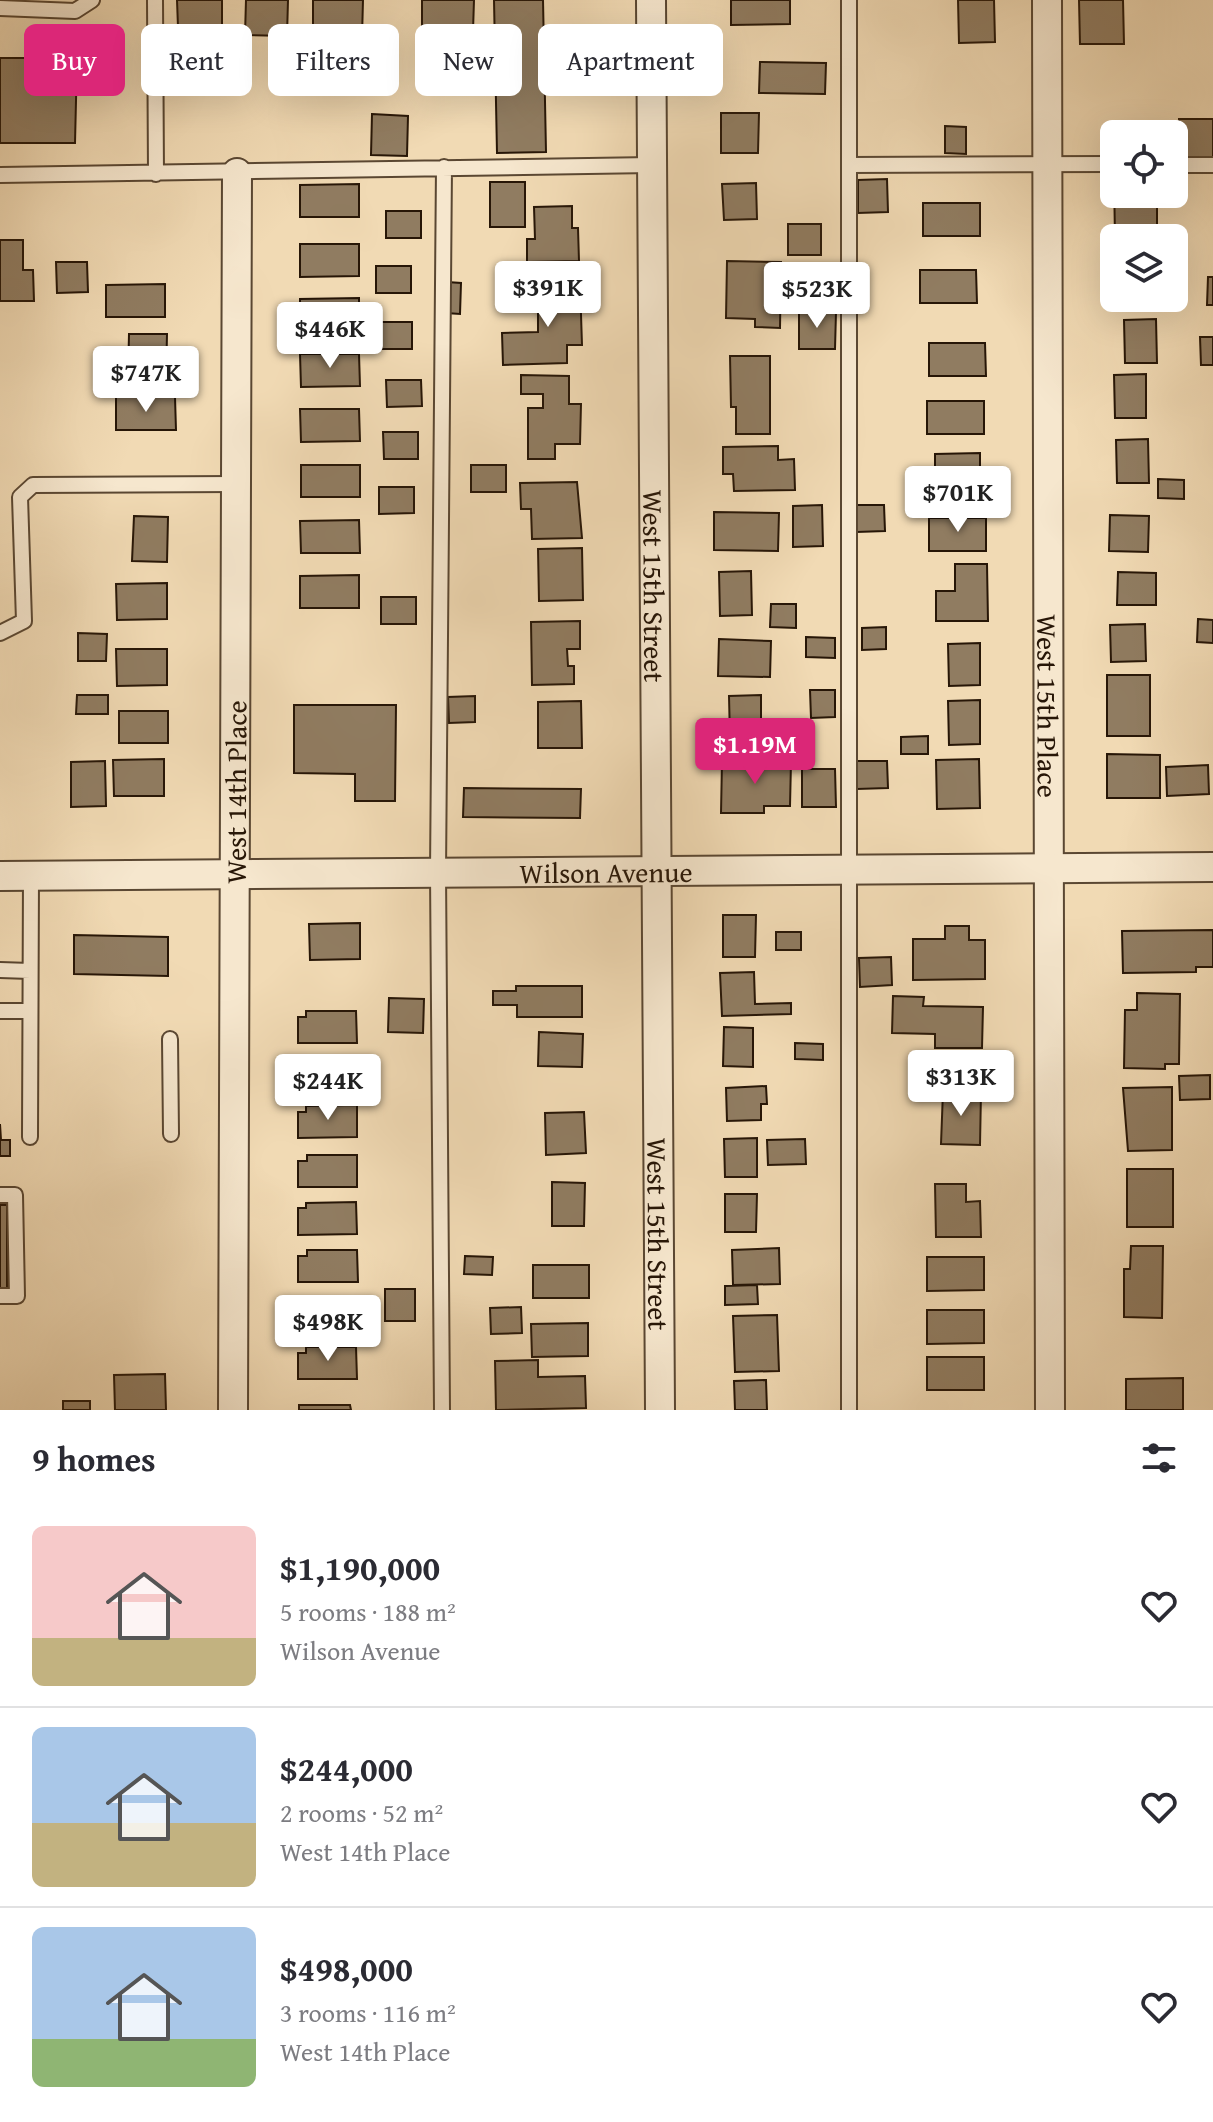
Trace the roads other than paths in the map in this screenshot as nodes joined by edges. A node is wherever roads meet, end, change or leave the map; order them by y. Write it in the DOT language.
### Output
graph roads {
  1 [pos="92,0"];
  2 [pos="155,0"];
  3 [pos="651,0"];
  4 [pos="849,0"];
  5 [pos="1047,0"];
  6 [pos="0,8"];
  7 [pos="1047,164"];
  8 [pos="1100,164"];
  9 [pos="652,165"];
  10 [pos="849,165"];
  11 [pos="1188,165"];
  12 [pos="1213,165"];
  13 [pos="444,167"];
  14 [pos="237,173"];
  15 [pos="156,174"];
  16 [pos="0,175"];
  17 [pos="235,484"];
  18 [pos="0,633"];
  19 [pos="1213,867"];
  20 [pos="1050,868"];
  21 [pos="849,869"];
  22 [pos="657,871"];
  23 [pos="438,872"];
  24 [pos="234,874"];
  25 [pos="31,875"];
  26 [pos="0,876"];
  27 [pos="0,970"];
  28 [pos="30,971"];
  29 [pos="0,1011"];
  30 [pos="30,1011"];
  31 [pos="170,1039"];
  32 [pos="171,1134"];
  33 [pos="30,1137"];
  34 [pos="0,1195"];
  35 [pos="0,1296"];
  36 [pos="233,1410"];
  37 [pos="442,1410"];
  38 [pos="660,1410"];
  39 [pos="849,1410"];
  40 [pos="1050,1410"];
  1 -- 6 [label="lane"];
  2 -- 15 [label="lane"];
  3 -- 9 [label="street, West 15th Street"];
  4 -- 10 [label="lane"];
  5 -- 7 [label="street, West 15th Place"];
  7 -- 8 [label="lane"];
  7 -- 10 [label="lane"];
  7 -- 20 [label="street, West 15th Place"];
  9 -- 13 [label="lane"];
  9 -- 22 [label="street, West 15th Street"];
  10 -- 21 [label="lane"];
  11 -- 12 [label="lane"];
  13 -- 14 [label="lane"];
  13 -- 23 [label="lane"];
  14 -- 15 [label="lane"];
  14 -- 17 [label="street, West 14th Place"];
  15 -- 16 [label="lane"];
  17 -- 18 [label="lane"];
  17 -- 24 [label="street, West 14th Place"];
  19 -- 20 [label="street, Wilson Avenue"];
  20 -- 21 [label="street, Wilson Avenue"];
  20 -- 40 [label="street, West 15th Place"];
  21 -- 22 [label="street, Wilson Avenue"];
  21 -- 39 [label="lane"];
  22 -- 23 [label="street, Wilson Avenue"];
  22 -- 38 [label="street, West 15th Street"];
  23 -- 24 [label="street, Wilson Avenue"];
  23 -- 37 [label="lane"];
  24 -- 25 [label="street, Wilson Avenue"];
  24 -- 36 [label="street, West 14th Place"];
  25 -- 26 [label="street, Wilson Avenue"];
  25 -- 28 [label="lane"];
  27 -- 28 [label="lane"];
  28 -- 30 [label="lane"];
  29 -- 30 [label="lane"];
  30 -- 33 [label="lane"];
  31 -- 32 [label="lane"];
  34 -- 35 [label="lane"];
}
